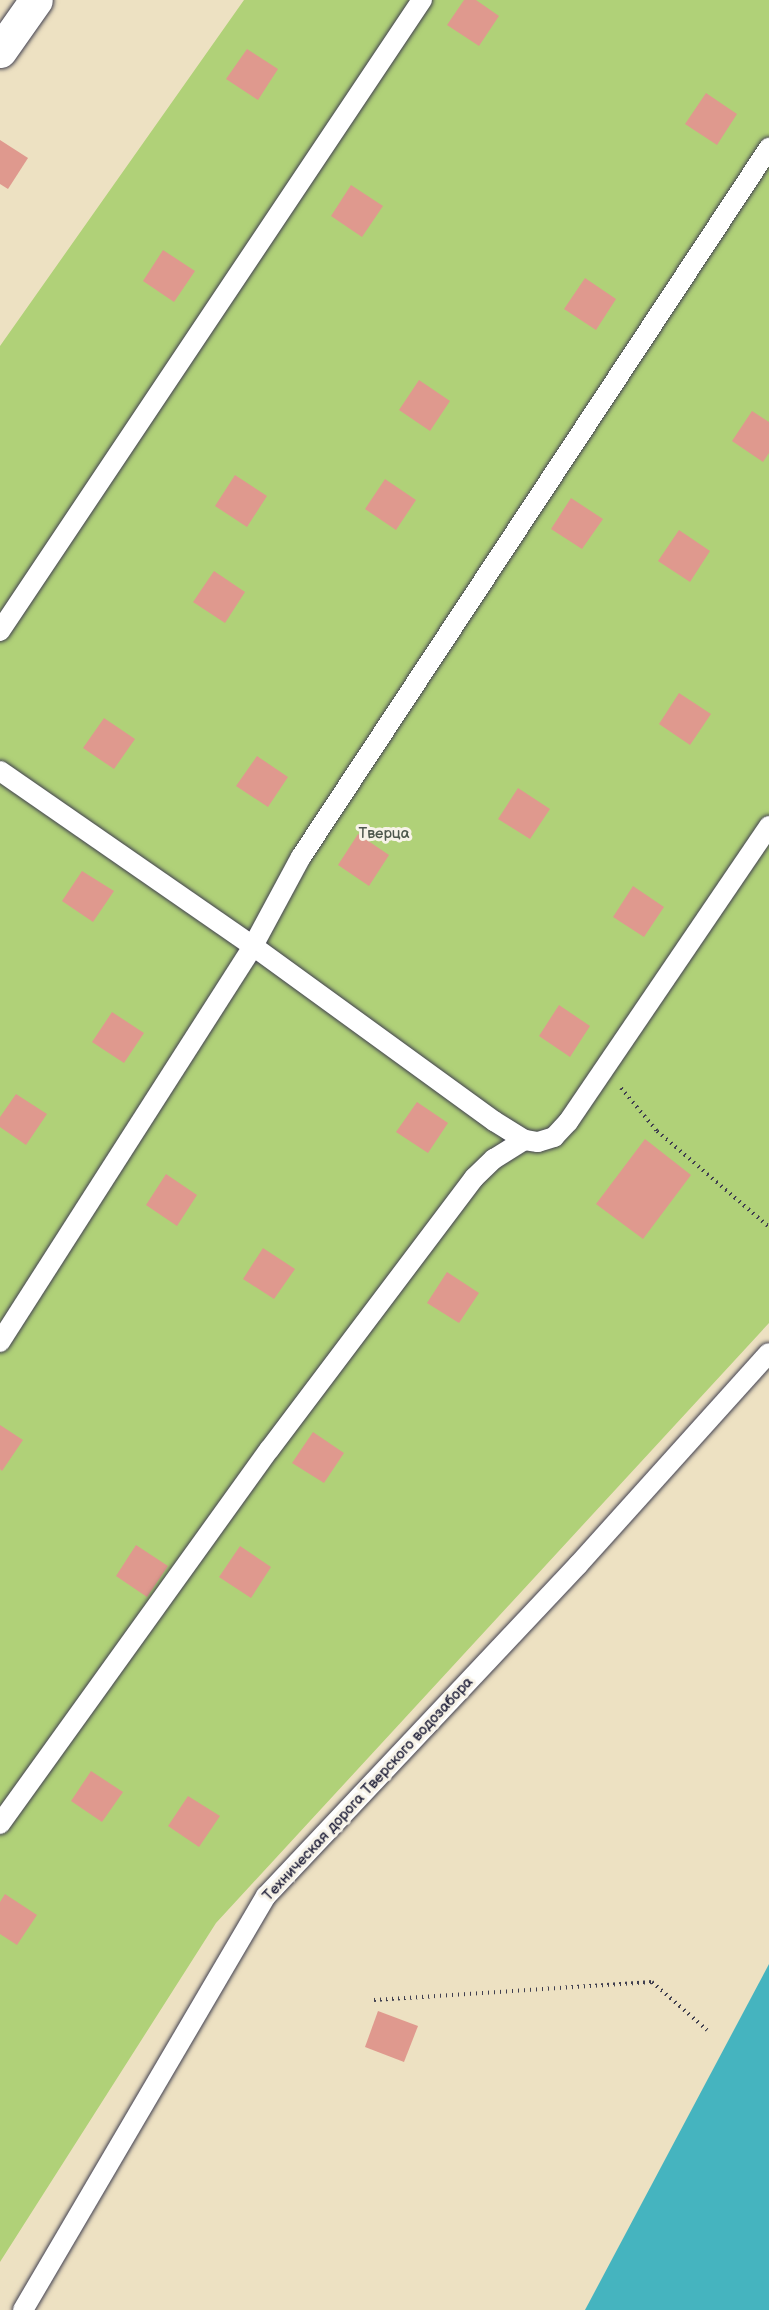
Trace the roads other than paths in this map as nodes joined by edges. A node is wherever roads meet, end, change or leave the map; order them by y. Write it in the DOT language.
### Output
graph roads {
  1 [pos="36,0"];
  2 [pos="422,0"];
  3 [pos="0,51"];
  4 [pos="769,148"];
  5 [pos="0,631"];
  6 [pos="0,771"];
  7 [pos="769,826"];
  8 [pos="253,946"];
  9 [pos="525,1140"];
  10 [pos="0,1342"];
  11 [pos="769,1353"];
  12 [pos="0,1824"];
  13 [pos="23,2310"];
  1 -- 3 [label="street"];
  2 -- 5 [label="lane"];
  4 -- 8 [label="lane"];
  6 -- 8 [label="lane"];
  7 -- 9 [label="lane"];
  8 -- 9 [label="lane"];
  8 -- 10 [label="lane"];
  9 -- 12 [label="lane"];
  11 -- 13 [label="lane, Техническая дорога Тверского водозабора"];
}
